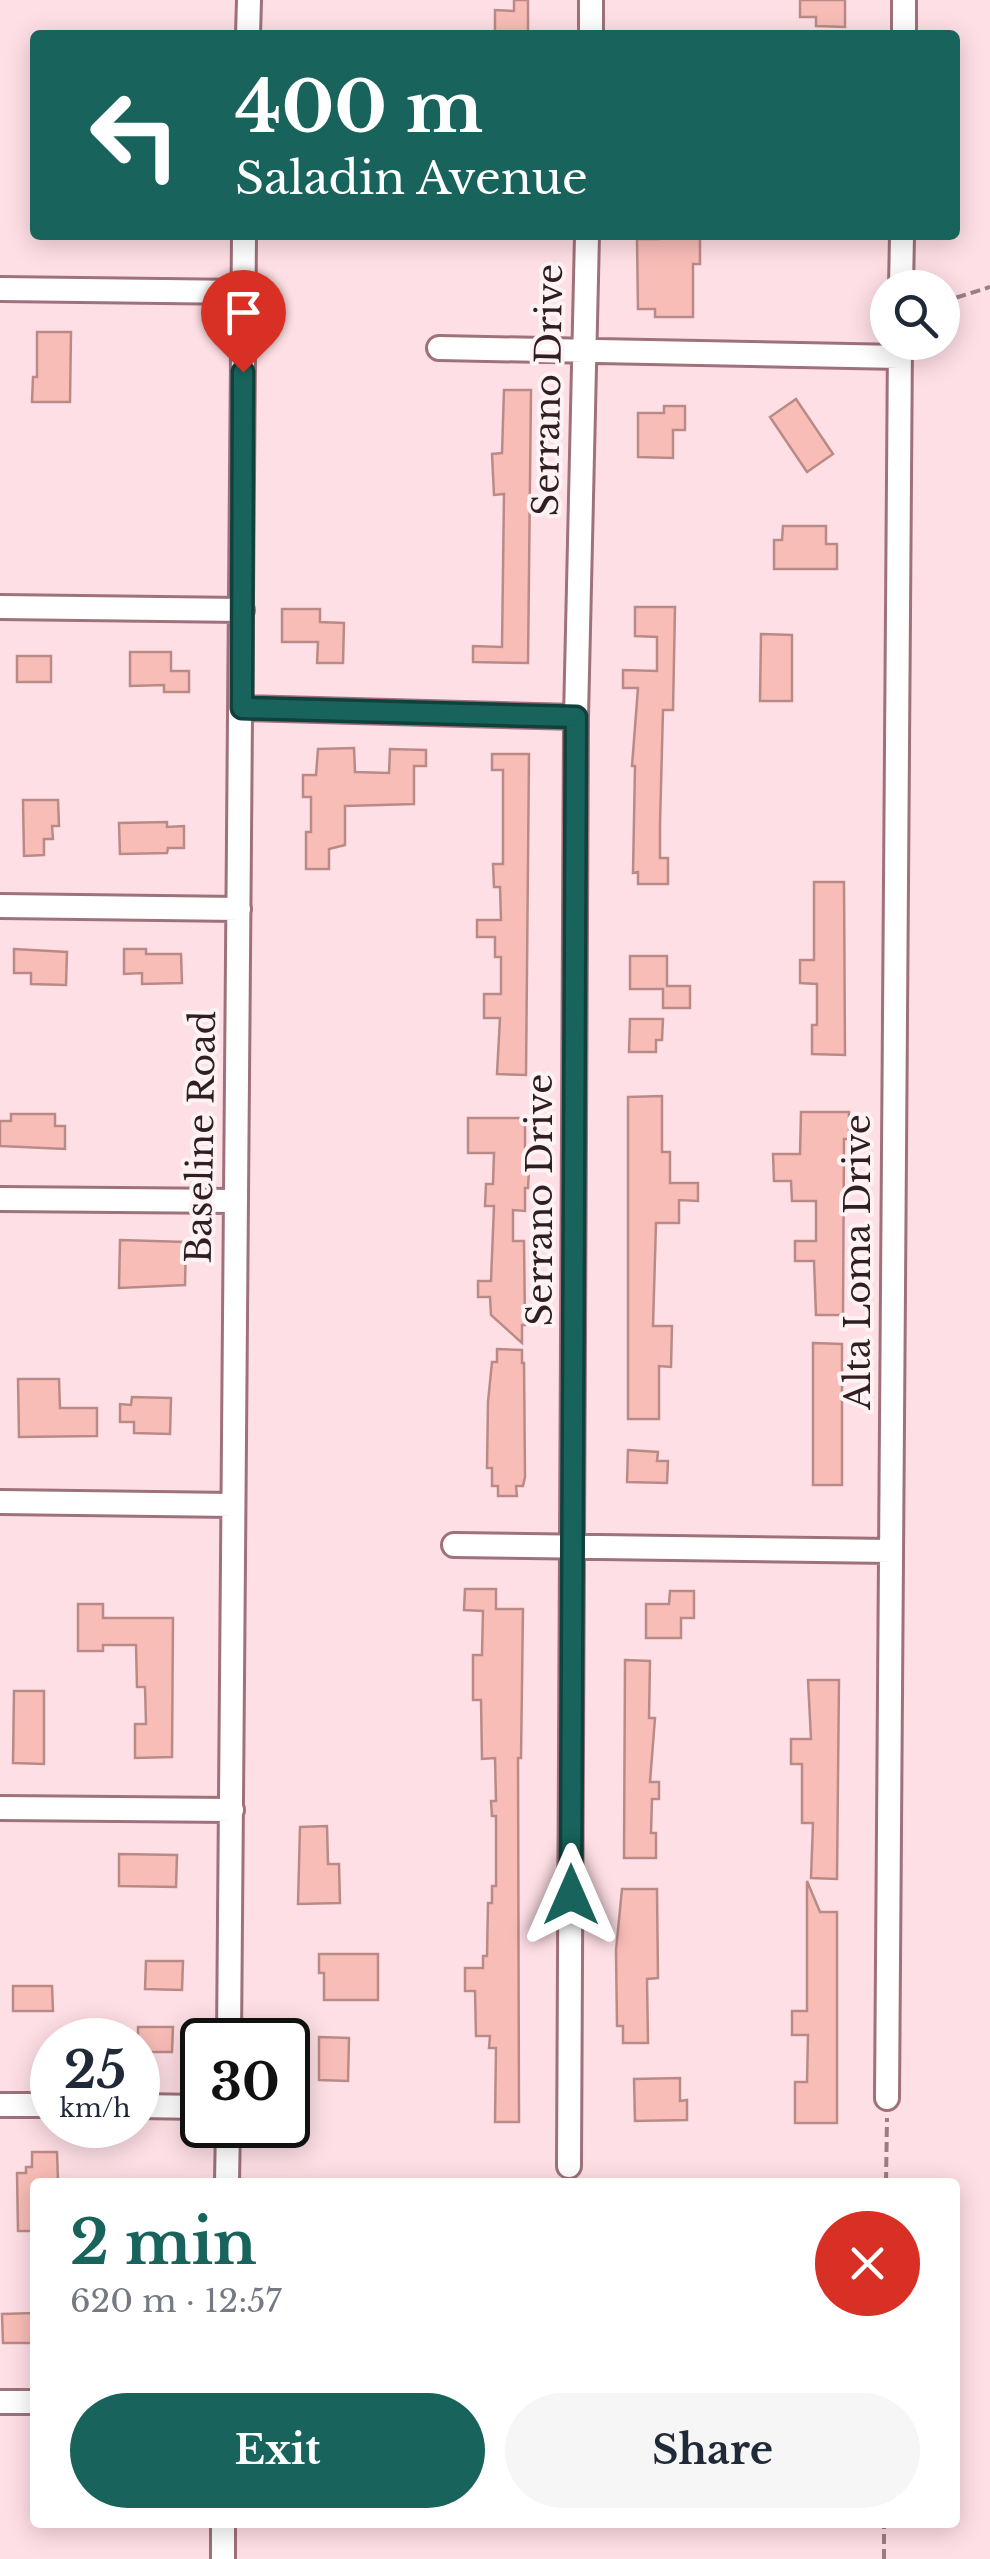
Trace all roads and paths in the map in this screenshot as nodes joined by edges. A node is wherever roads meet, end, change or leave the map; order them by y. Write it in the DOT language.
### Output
graph roads {
  1 [pos="248,0"];
  2 [pos="591,0"];
  3 [pos="904,0"];
  4 [pos="248,30"];
  5 [pos="591,30"];
  6 [pos="904,30"];
  7 [pos="244,240"];
  8 [pos="587,240"];
  9 [pos="902,240"];
  10 [pos="901,270"];
  11 [pos="990,287"];
  12 [pos="0,289"];
  13 [pos="244,292"];
  14 [pos="960,296"];
  15 [pos="439,348"];
  16 [pos="584,349"];
  17 [pos="870,350"];
  18 [pos="900,360"];
  19 [pos="0,607"];
  20 [pos="242,610"];
  21 [pos="242,708"];
  22 [pos="576,717"];
  23 [pos="0,906"];
  24 [pos="238,909"];
  25 [pos="0,1199"];
  26 [pos="236,1200"];
  27 [pos="0,1502"];
  28 [pos="233,1504"];
  29 [pos="454,1545"];
  30 [pos="574,1546"];
  31 [pos="891,1551"];
  32 [pos="0,1808"];
  33 [pos="232,1810"];
  34 [pos="229,2018"];
  35 [pos="886,2098"];
  36 [pos="0,2105"];
  37 [pos="30,2105"];
  38 [pos="228,2148"];
  39 [pos="570,2166"];
  40 [pos="227,2178"];
  41 [pos="886,2178"];
  42 [pos="0,2402"];
  43 [pos="30,2402"];
  44 [pos="223,2528"];
  45 [pos="884,2528"];
  46 [pos="223,2559"];
  47 [pos="884,2559"];
  1 -- 4 [label="street"];
  2 -- 5 [label="street"];
  3 -- 6 [label="street"];
  7 -- 13 [label="street, Baseline Road"];
  8 -- 16 [label="street, Serrano Drive"];
  9 -- 10 [label="street"];
  11 -- 14 [label="path"];
  12 -- 13 [label="street"];
  13 -- 20 [label="street, Baseline Road"];
  15 -- 16 [label="street"];
  16 -- 17 [label="street"];
  16 -- 22 [label="street, Serrano Drive"];
  18 -- 31 [label="street, Alta Loma Drive"];
  19 -- 20 [label="street"];
  20 -- 21 [label="street, Baseline Road"];
  21 -- 22 [label="street"];
  21 -- 24 [label="street, Baseline Road"];
  22 -- 30 [label="street, Serrano Drive"];
  23 -- 24 [label="street"];
  24 -- 26 [label="street, Baseline Road"];
  25 -- 26 [label="street"];
  26 -- 28 [label="street, Baseline Road"];
  27 -- 28 [label="street"];
  28 -- 33 [label="street, Baseline Road"];
  29 -- 30 [label="street"];
  30 -- 31 [label="street"];
  30 -- 39 [label="street, Serrano Drive"];
  31 -- 35 [label="street, Alta Loma Drive"];
  32 -- 33 [label="street"];
  33 -- 34 [label="street, Baseline Road"];
  35 -- 41 [label="path"];
  36 -- 37 [label="street"];
  38 -- 40 [label="street"];
  42 -- 43 [label="street"];
  44 -- 46 [label="street"];
  45 -- 47 [label="path"];
}
